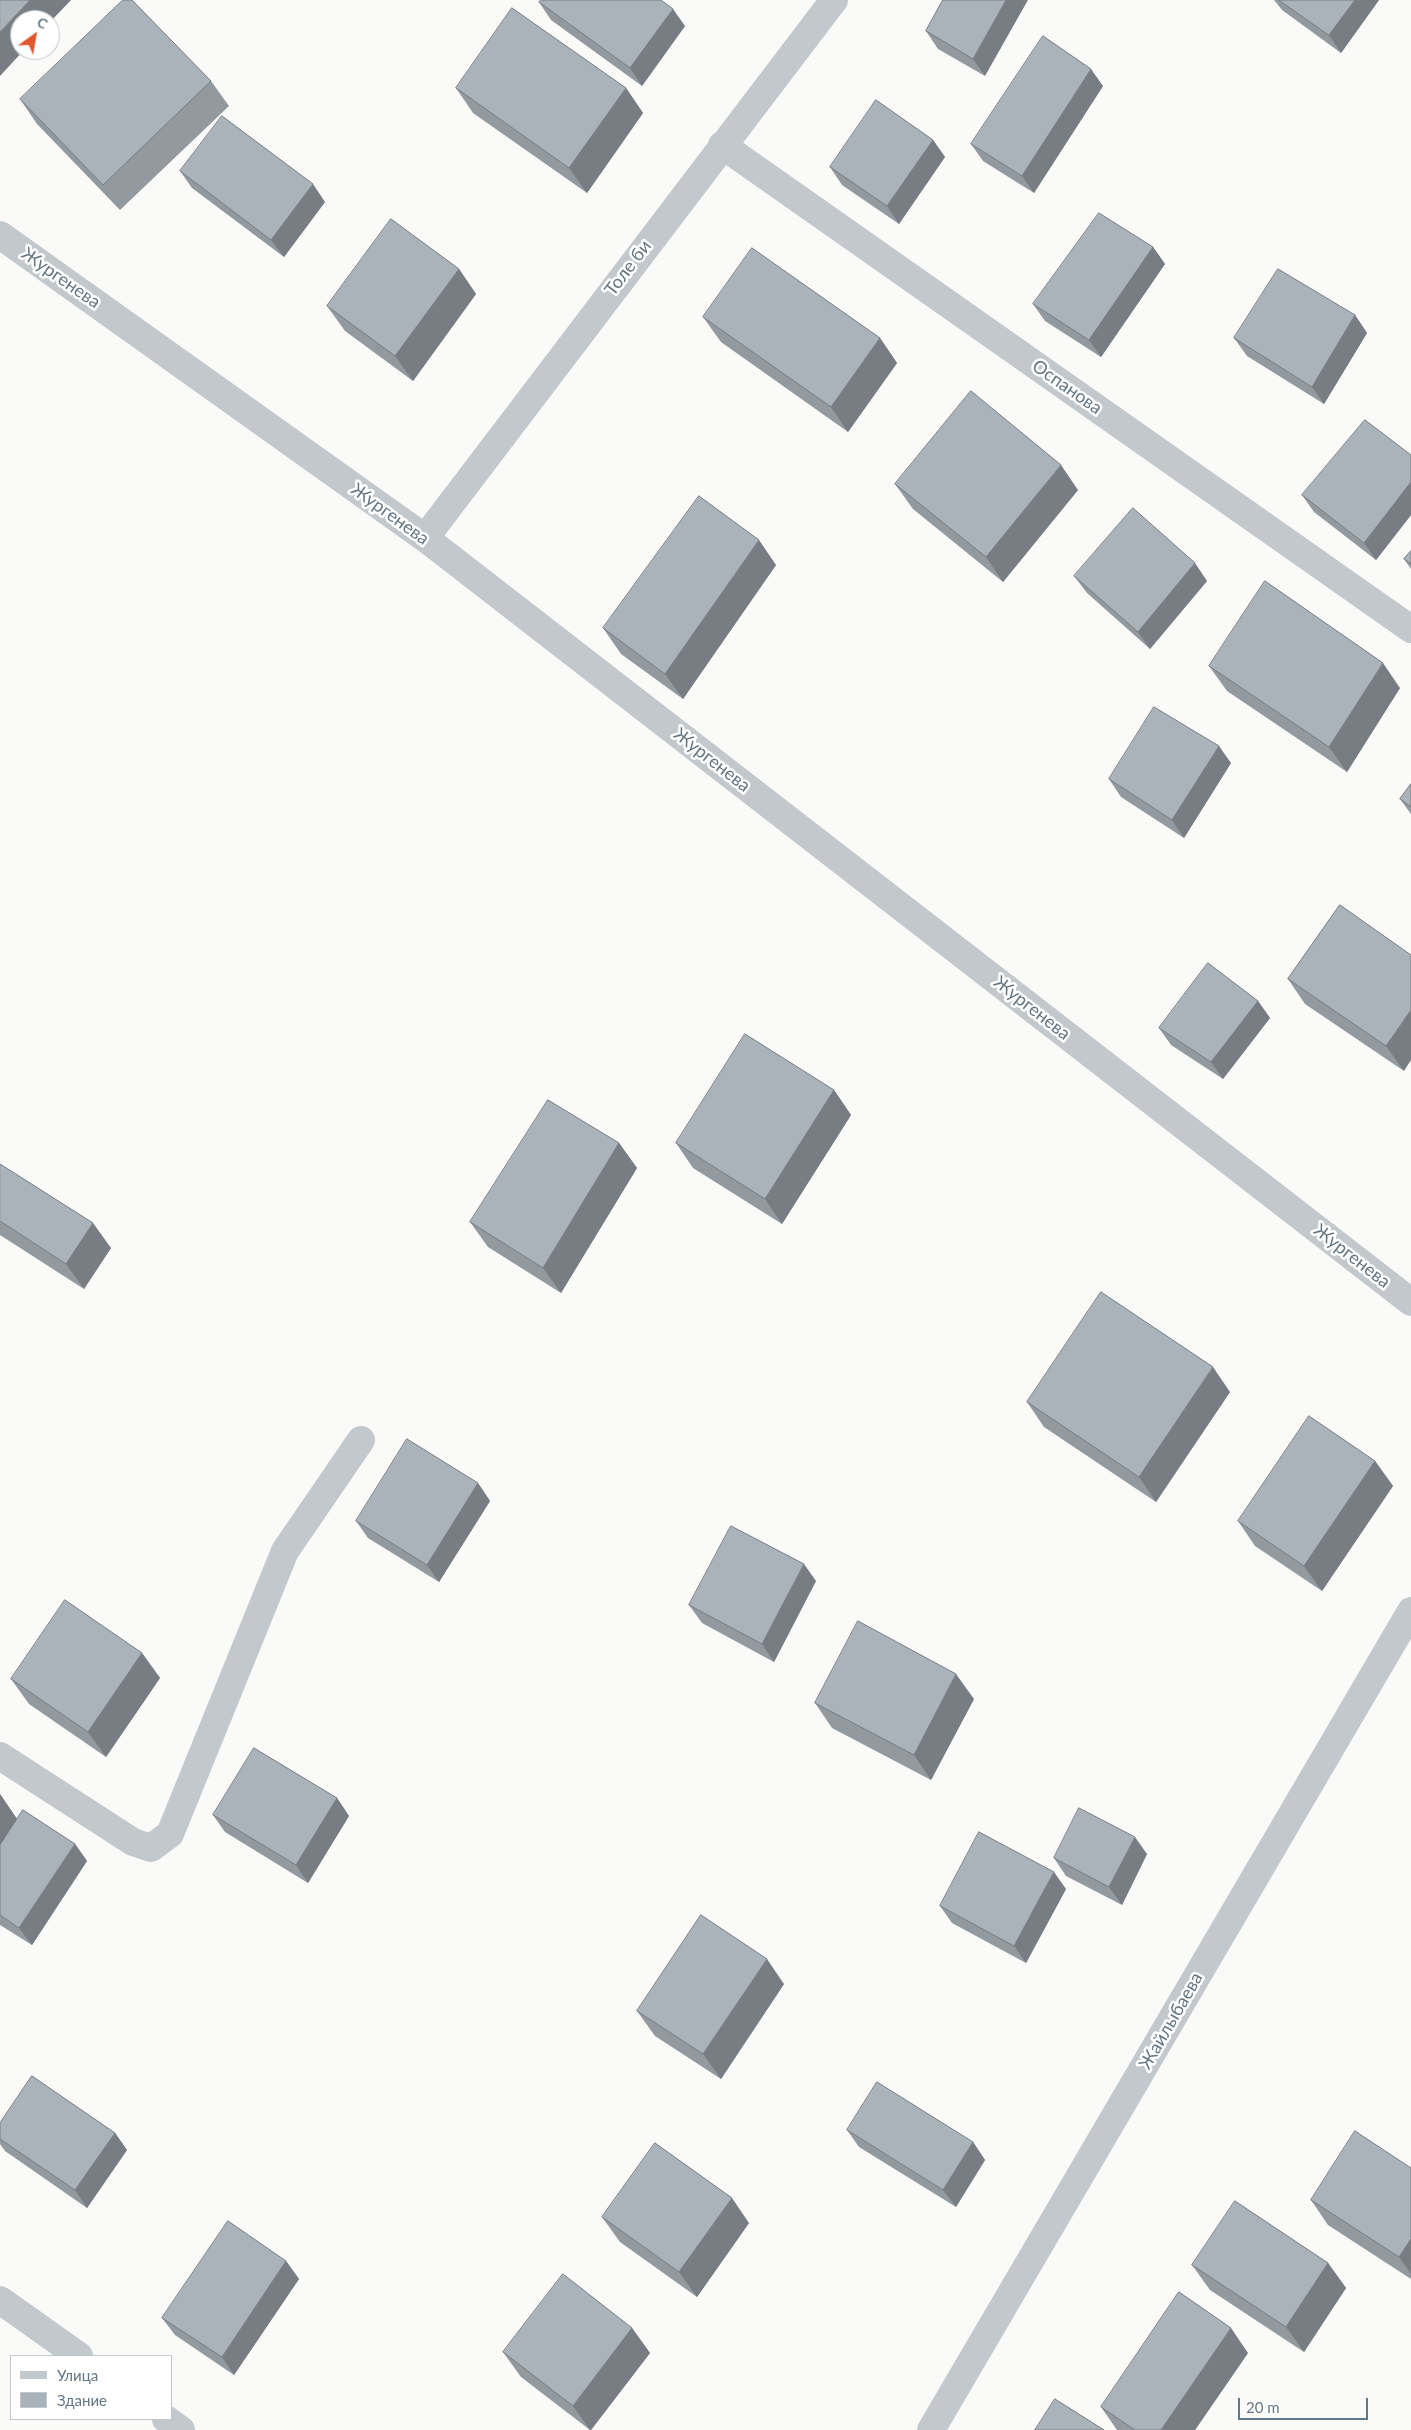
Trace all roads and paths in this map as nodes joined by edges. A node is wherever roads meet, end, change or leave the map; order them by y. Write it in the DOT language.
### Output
graph roads {
  1 [pos="834,0"];
  2 [pos="722,145"];
  3 [pos="0,235"];
  4 [pos="425,538"];
  5 [pos="1411,629"];
  6 [pos="1411,1302"];
  7 [pos="361,1440"];
  8 [pos="1408,1624"];
  9 [pos="0,1756"];
  10 [pos="0,2300"];
  11 [pos="77,2355"];
  12 [pos="167,2420"];
  13 [pos="181,2430"];
  14 [pos="931,2430"];
  1 -- 2 [label="street, Толе би"];
  2 -- 4 [label="street, Толе би"];
  2 -- 5 [label="street, Оспанова"];
  3 -- 4 [label="street, Жургенева"];
  4 -- 6 [label="street, Жургенева"];
  7 -- 9 [label="street"];
  8 -- 14 [label="street, Жайлыбаева"];
  10 -- 11 [label="street"];
  12 -- 13 [label="street"];
}
